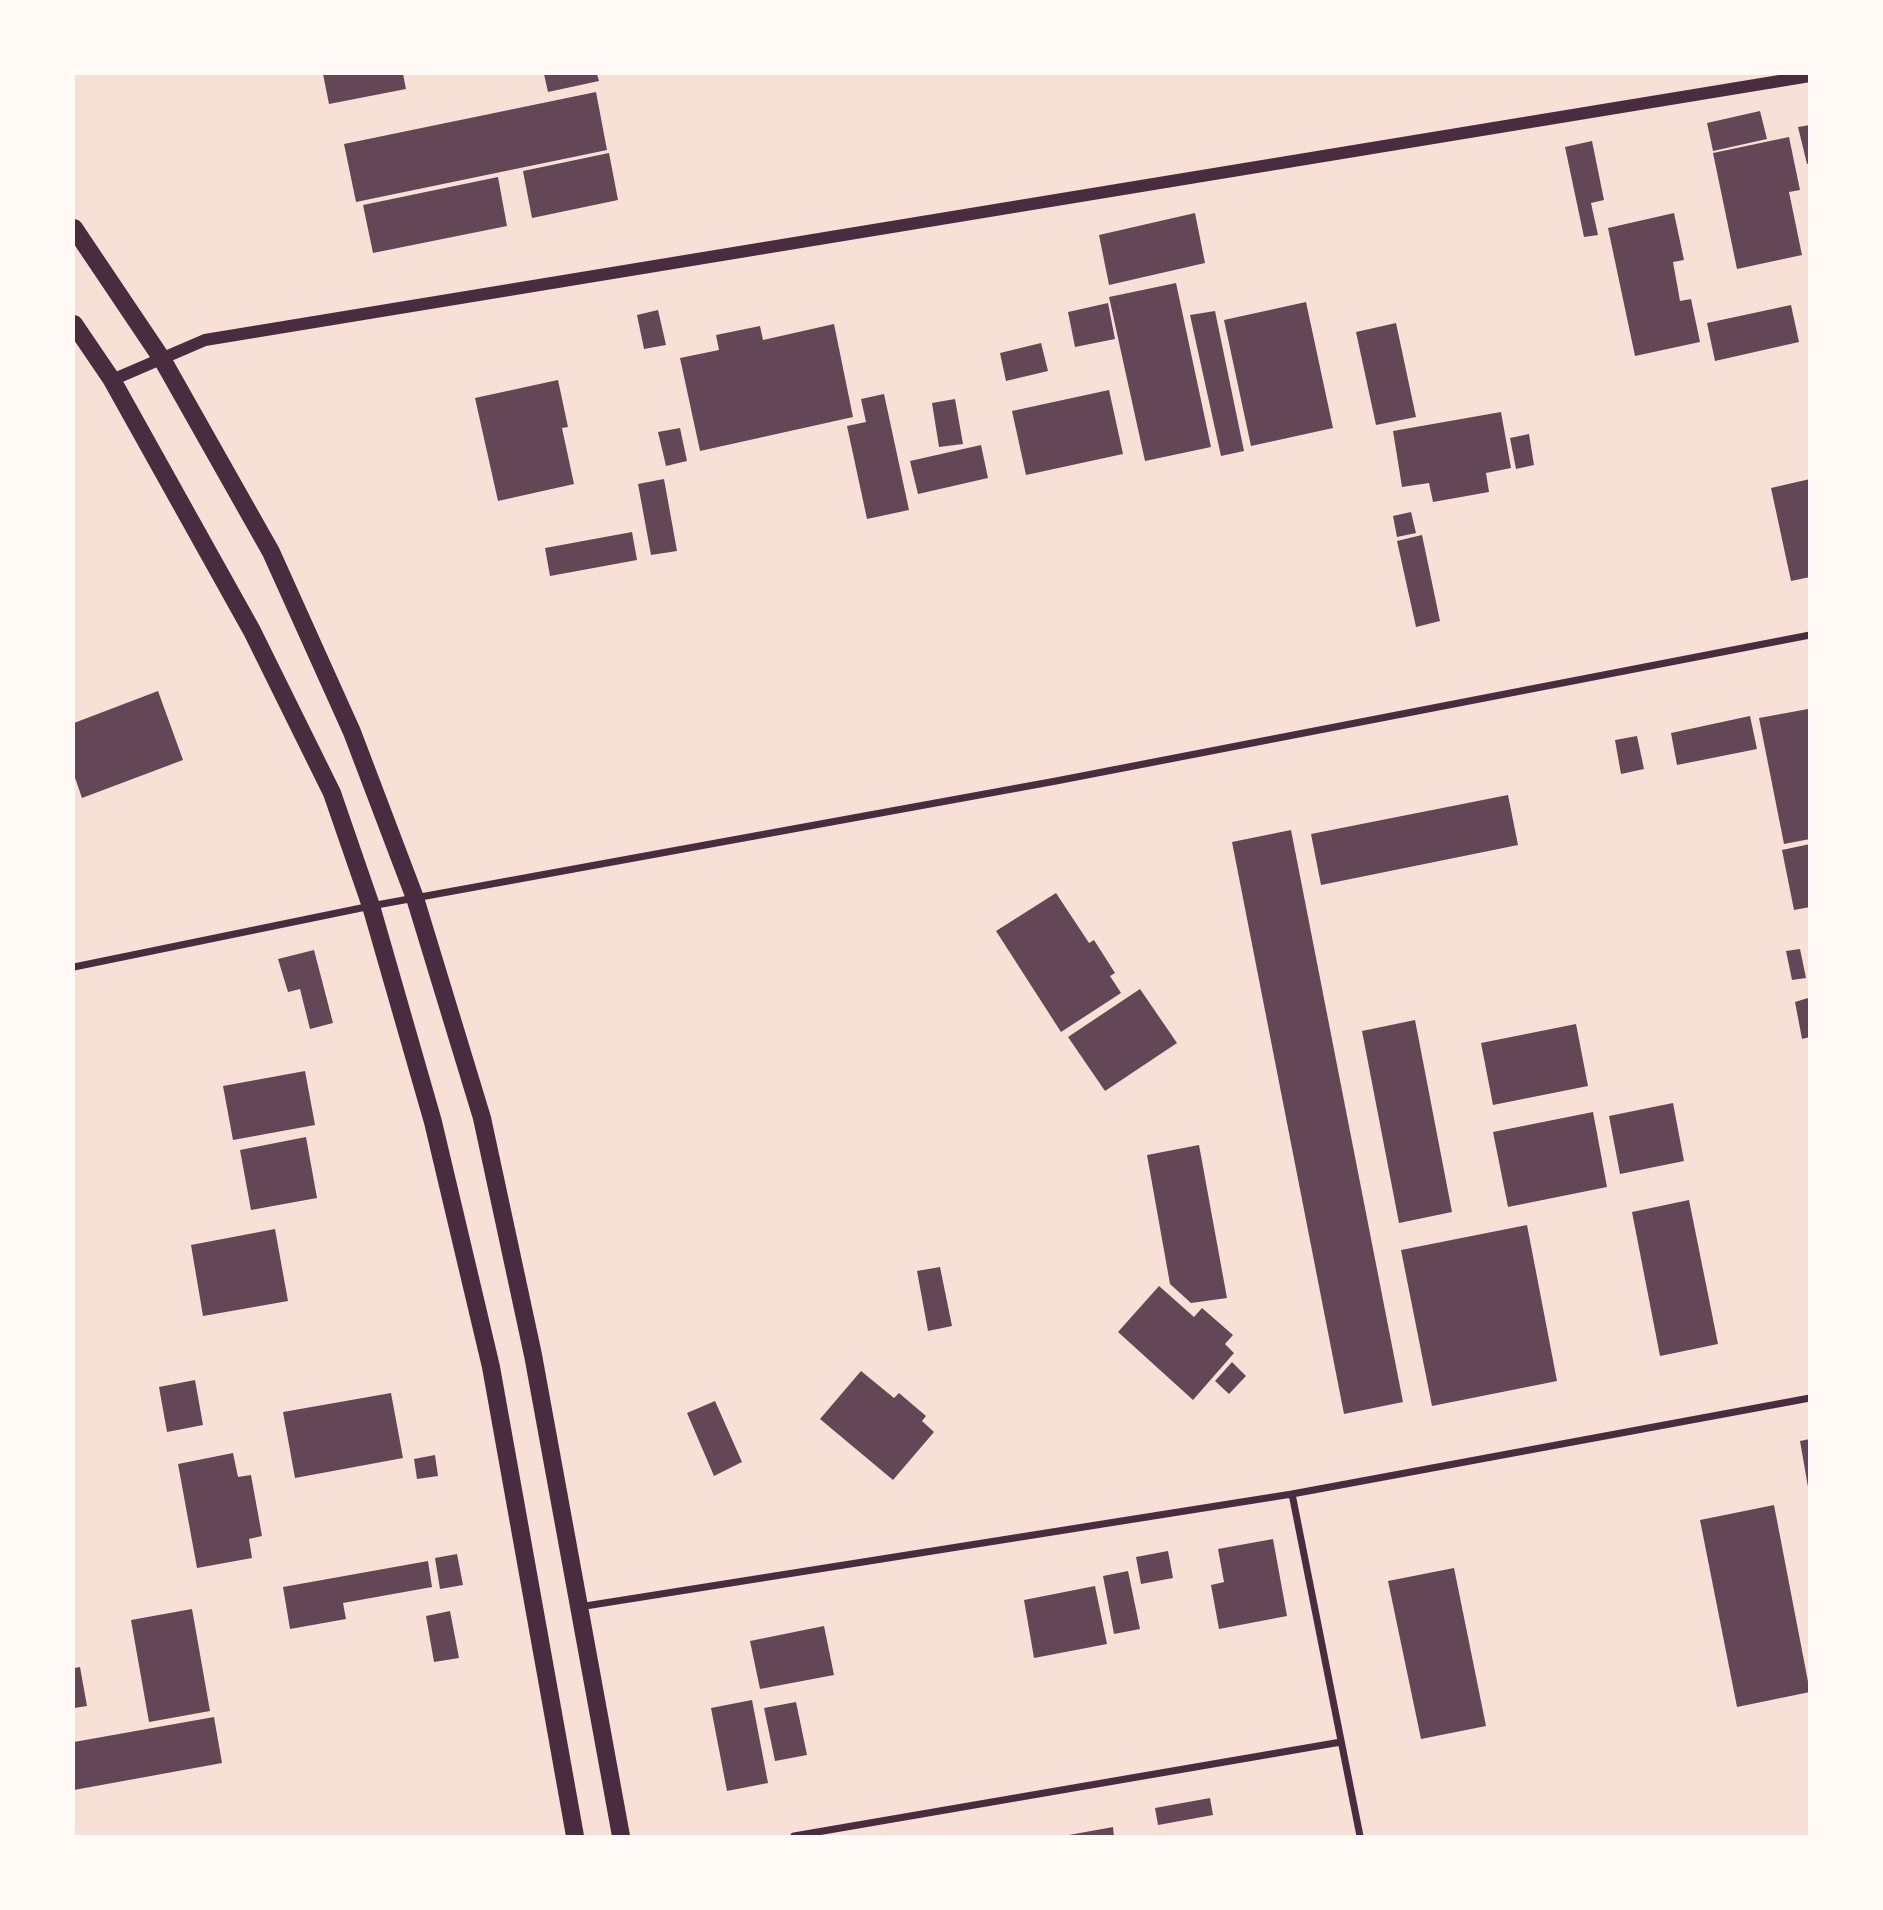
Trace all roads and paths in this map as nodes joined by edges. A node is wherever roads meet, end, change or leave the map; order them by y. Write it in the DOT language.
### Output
graph roads {
  1 [pos="1810,76"];
  2 [pos="74,228"];
  3 [pos="74,324"];
  4 [pos="162,359"];
  5 [pos="112,380"];
  6 [pos="1810,635"];
  7 [pos="415,898"];
  8 [pos="371,906"];
  9 [pos="74,967"];
  10 [pos="1810,1398"];
  11 [pos="1292,1494"];
  12 [pos="578,1607"];
  13 [pos="1341,1742"];
  14 [pos="575,1836"];
  15 [pos="621,1836"];
  16 [pos="794,1836"];
  17 [pos="1360,1836"];
  1 -- 4 [label="street"];
  2 -- 4 [label="main road"];
  3 -- 5 [label="main road"];
  4 -- 5 [label="street"];
  4 -- 7 [label="main road"];
  5 -- 8 [label="main road"];
  6 -- 7 [label="street"];
  7 -- 8 [label="street"];
  7 -- 12 [label="main road"];
  8 -- 9 [label="street"];
  8 -- 14 [label="main road"];
  10 -- 11 [label="street"];
  11 -- 12 [label="street"];
  11 -- 13 [label="street"];
  12 -- 15 [label="main road"];
  13 -- 16 [label="street"];
  13 -- 17 [label="street"];
}
